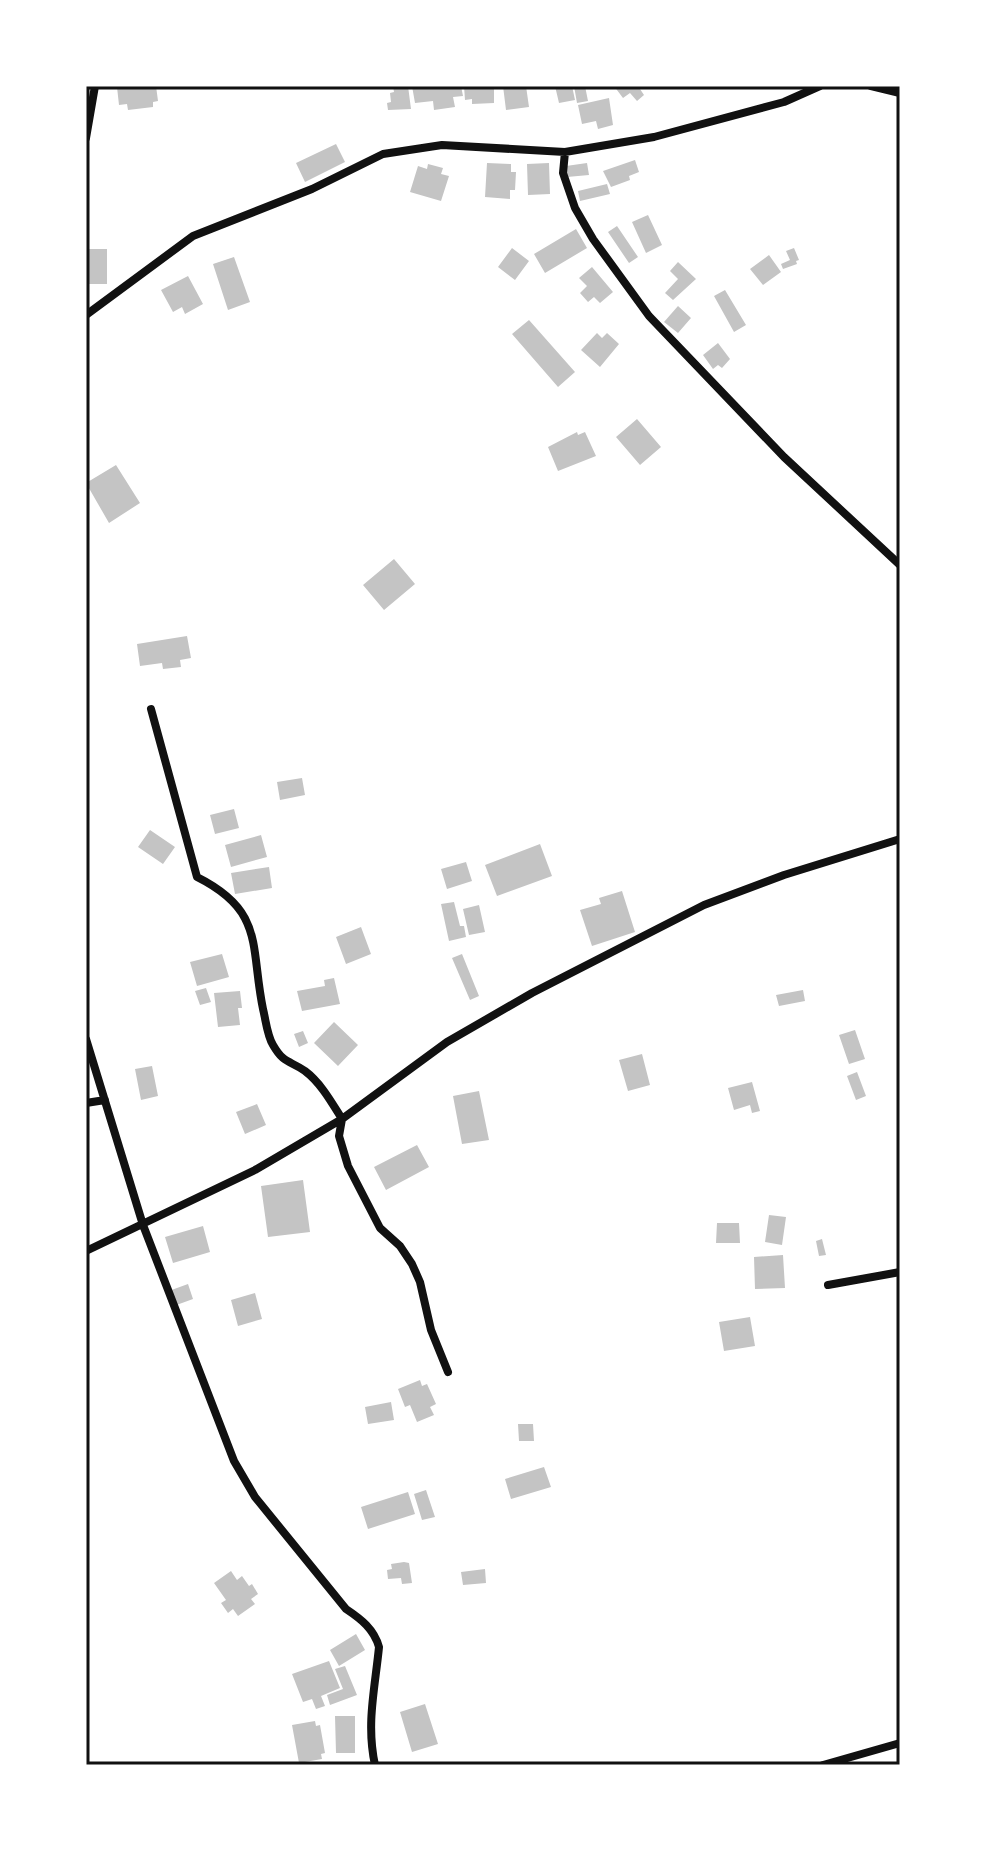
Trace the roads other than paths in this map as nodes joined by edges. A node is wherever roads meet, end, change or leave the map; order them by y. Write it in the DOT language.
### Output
graph roads {
  1 [pos="95,86"];
  2 [pos="820,86"];
  3 [pos="871,86"];
  4 [pos="900,93"];
  5 [pos="86,138"];
  6 [pos="565,152"];
  7 [pos="86,315"];
  8 [pos="900,565"];
  9 [pos="151,709"];
  10 [pos="900,839"];
  11 [pos="86,1039"];
  12 [pos="105,1100"];
  13 [pos="86,1103"];
  14 [pos="342,1119"];
  15 [pos="143,1225"];
  16 [pos="86,1251"];
  17 [pos="900,1272"];
  18 [pos="828,1285"];
  19 [pos="448,1372"];
  20 [pos="900,1743"];
  21 [pos="375,1765"];
  22 [pos="823,1765"];
  1 -- 5 [label="street"];
  2 -- 6 [label="street"];
  3 -- 4 [label="street"];
  6 -- 7 [label="street"];
  6 -- 8 [label="street"];
  9 -- 14 [label="street"];
  10 -- 14 [label="street"];
  11 -- 12 [label="street"];
  12 -- 13 [label="street"];
  12 -- 15 [label="street"];
  14 -- 15 [label="street"];
  14 -- 19 [label="street"];
  15 -- 16 [label="street"];
  15 -- 21 [label="street"];
  17 -- 18 [label="street"];
  20 -- 22 [label="street"];
}
